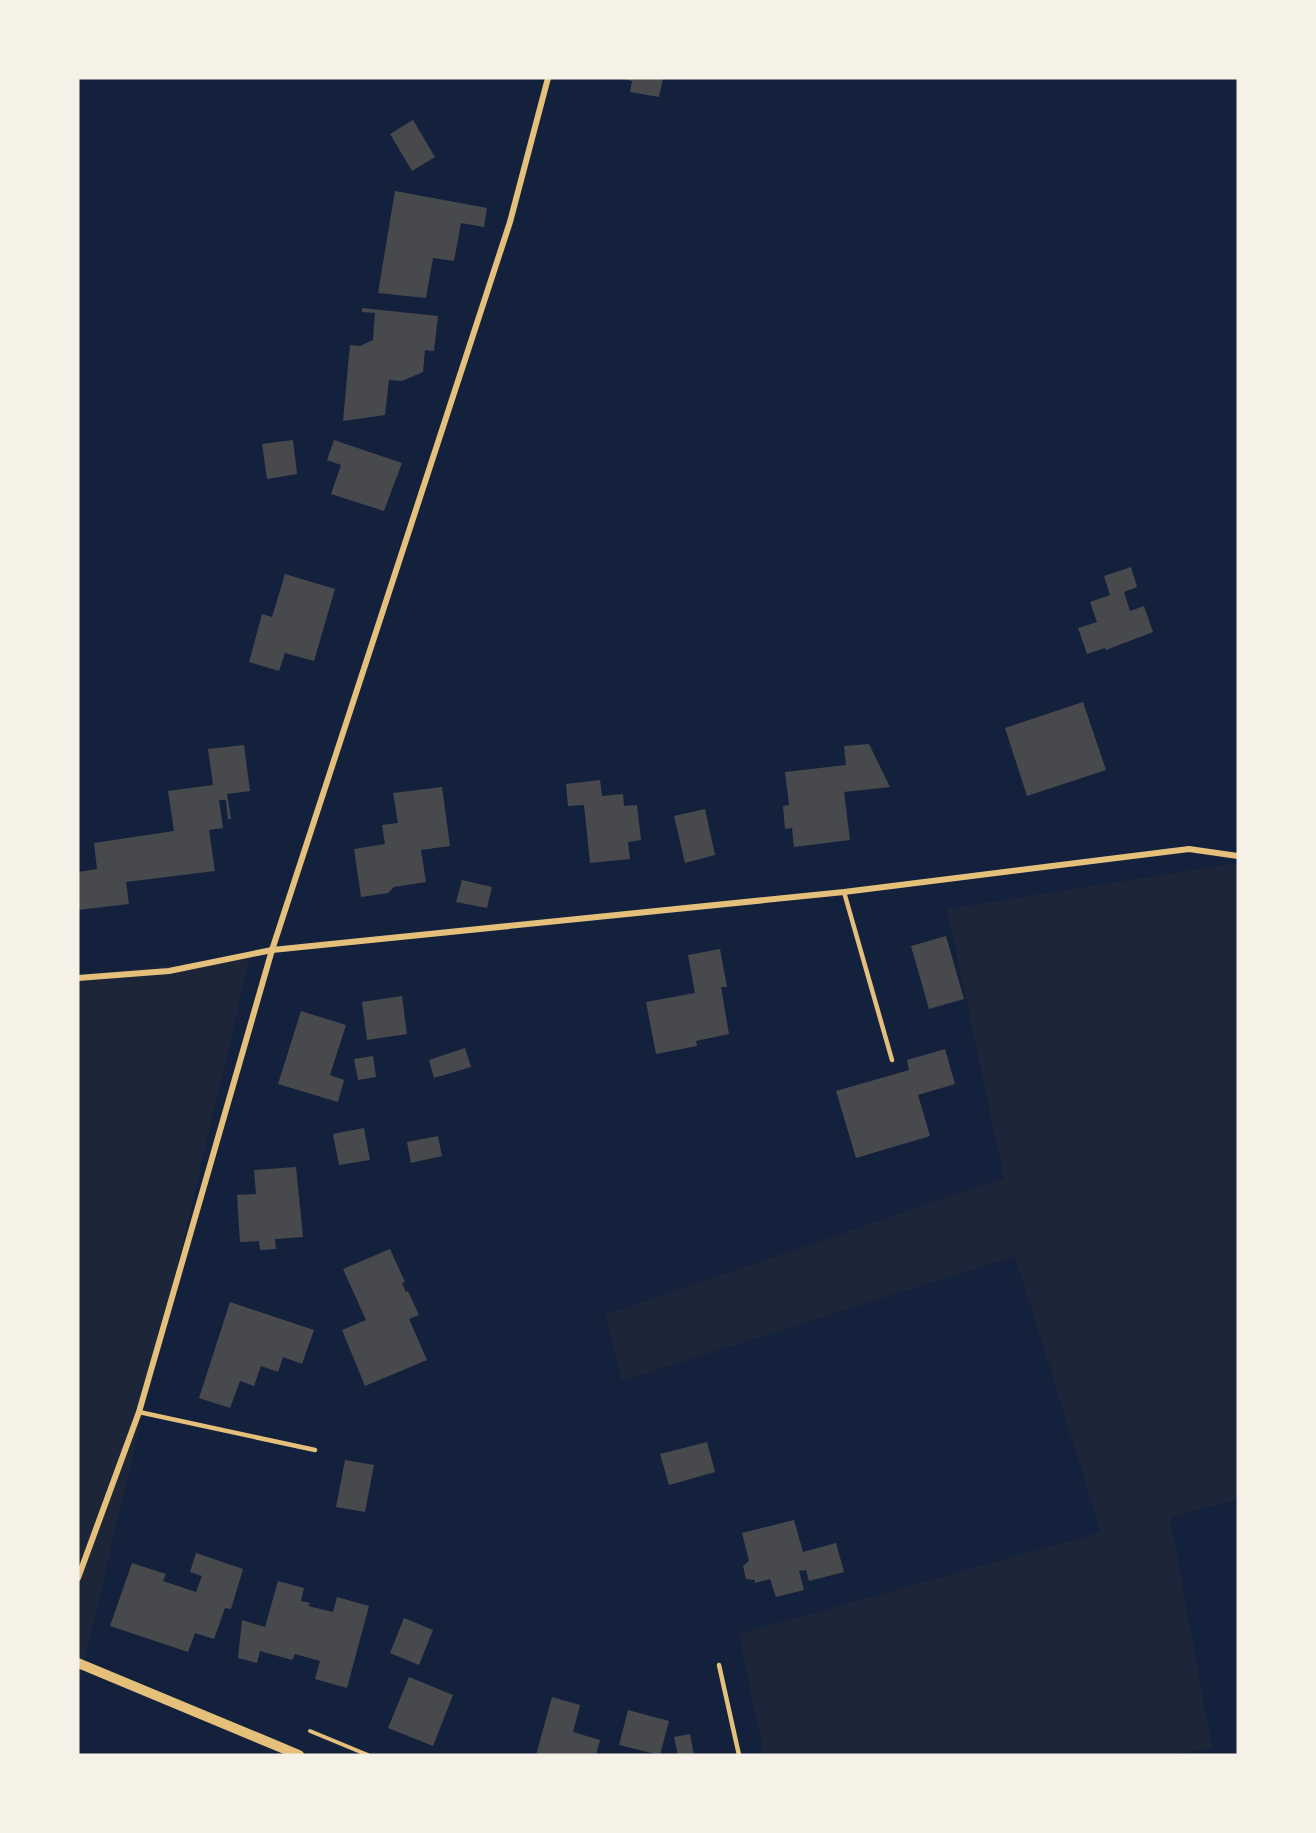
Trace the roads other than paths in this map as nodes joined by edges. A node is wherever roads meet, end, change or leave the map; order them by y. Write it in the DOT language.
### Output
graph roads {
  1 [pos="548,78"];
  2 [pos="1238,856"];
  3 [pos="844,892"];
  4 [pos="272,950"];
  5 [pos="78,978"];
  6 [pos="892,1060"];
  7 [pos="138,1412"];
  8 [pos="315,1450"];
  9 [pos="78,1578"];
  10 [pos="78,1663"];
  11 [pos="719,1665"];
  12 [pos="300,1755"];
  13 [pos="740,1755"];
  1 -- 4 [label="street"];
  2 -- 3 [label="street"];
  3 -- 4 [label="street"];
  3 -- 6 [label="lane"];
  4 -- 5 [label="street"];
  4 -- 7 [label="street"];
  7 -- 8 [label="lane"];
  7 -- 9 [label="street"];
  10 -- 12 [label="street"];
  11 -- 13 [label="lane"];
}
